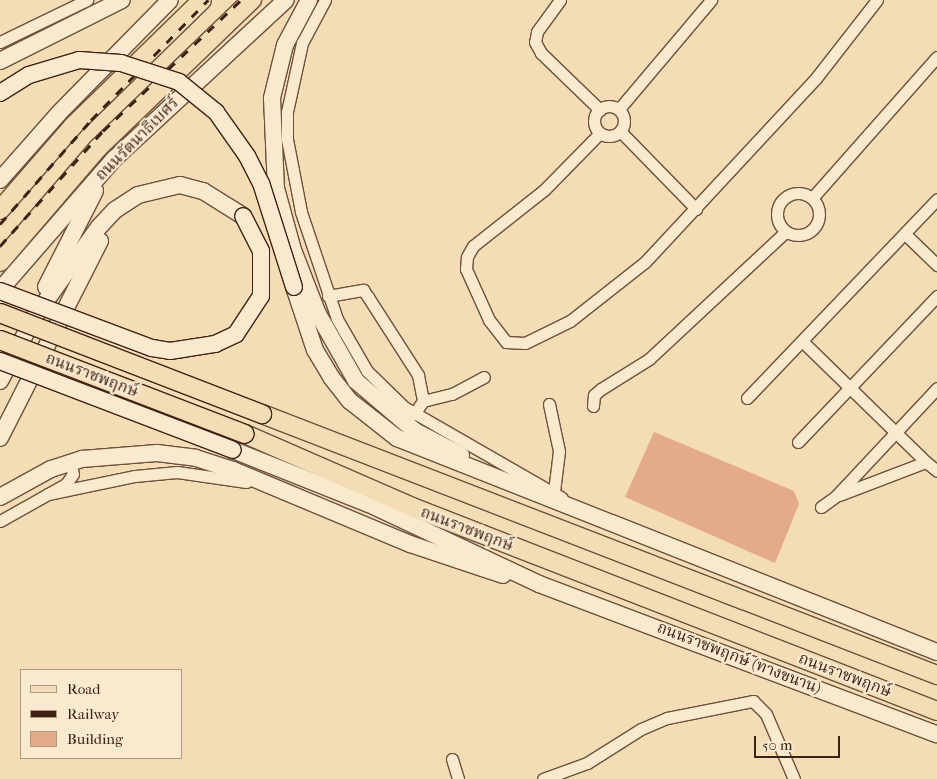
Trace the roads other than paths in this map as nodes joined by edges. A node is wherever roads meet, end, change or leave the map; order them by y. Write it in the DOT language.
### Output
graph roads {
  1 [pos="87,0"];
  2 [pos="122,0"];
  3 [pos="170,0"];
  4 [pos="202,0"];
  5 [pos="252,0"];
  6 [pos="286,0"];
  7 [pos="309,0"];
  8 [pos="326,0"];
  9 [pos="560,0"];
  10 [pos="711,0"];
  11 [pos="877,0"];
  12 [pos="0,42"];
  13 [pos="937,56"];
  14 [pos="0,61"];
  15 [pos="0,93"];
  16 [pos="618,109"];
  17 [pos="600,110"];
  18 [pos="620,131"];
  19 [pos="600,133"];
  20 [pos="114,159"];
  21 [pos="0,180"];
  22 [pos="138,195"];
  23 [pos="813,197"];
  24 [pos="937,199"];
  25 [pos="696,209"];
  26 [pos="0,210"];
  27 [pos="785,232"];
  28 [pos="905,234"];
  29 [pos="0,262"];
  30 [pos="937,265"];
  31 [pos="0,291"];
  32 [pos="328,296"];
  33 [pos="937,296"];
  34 [pos="0,313"];
  35 [pos="0,340"];
  36 [pos="802,341"];
  37 [pos="6,359"];
  38 [pos="484,377"];
  39 [pos="0,381"];
  40 [pos="850,388"];
  41 [pos="937,388"];
  42 [pos="747,398"];
  43 [pos="423,401"];
  44 [pos="549,404"];
  45 [pos="593,406"];
  46 [pos="414,414"];
  47 [pos="896,431"];
  48 [pos="0,438"];
  49 [pos="798,442"];
  50 [pos="70,462"];
  51 [pos="926,462"];
  52 [pos="937,471"];
  53 [pos="48,494"];
  54 [pos="0,496"];
  55 [pos="552,496"];
  56 [pos="836,496"];
  57 [pos="303,498"];
  58 [pos="821,507"];
  59 [pos="0,520"];
  60 [pos="539,584"];
  61 [pos="937,652"];
  62 [pos="937,673"];
  63 [pos="937,711"];
  64 [pos="937,734"];
  65 [pos="452,759"];
  66 [pos="458,779"];
  67 [pos="543,779"];
  68 [pos="794,779"];
  1 -- 12 [label="street"];
  2 -- 14 [label="main road"];
  3 -- 21 [label="main road"];
  4 -- 26 [label="main road"];
  5 -- 29 [label="main road, ถนนรัตนาธิเบศร์"];
  6 -- 20 [label="main road, ถนนรัตนาธิเบศร์"];
  7 -- 55 [label="main road"];
  8 -- 32 [label="street"];
  9 -- 17 [label="street"];
  10 -- 16 [label="street"];
  11 -- 25 [label="street"];
  13 -- 23 [label="street"];
  15 -- 55 [label="main road, bridge"];
  16 -- 17 [label="street"];
  16 -- 18 [label="street"];
  17 -- 19 [label="street"];
  18 -- 19 [label="street"];
  18 -- 25 [label="street"];
  19 -- 25 [label="street"];
  20 -- 31 [label="main road, ถนนรัตนาธิเบศร์"];
  20 -- 37 [label="main road"];
  22 -- 31 [label="main road, bridge"];
  22 -- 37 [label="main road"];
  22 -- 48 [label="main road"];
  23 -- 27 [label="street"];
  23 -- 27 [label="street"];
  24 -- 28 [label="street"];
  27 -- 45 [label="street"];
  28 -- 30 [label="street"];
  28 -- 36 [label="street"];
  32 -- 43 [label="street"];
  32 -- 46 [label="street"];
  33 -- 40 [label="street"];
  34 -- 62 [label="main road, ถนนราชพฤกษ์, bridge"];
  35 -- 63 [label="main road, ถนนราชพฤกษ์, bridge"];
  36 -- 40 [label="street"];
  36 -- 42 [label="street"];
  37 -- 39 [label="main road"];
  37 -- 60 [label="main road, bridge"];
  38 -- 43 [label="street"];
  40 -- 47 [label="street"];
  40 -- 49 [label="street"];
  41 -- 47 [label="street"];
  43 -- 46 [label="street"];
  44 -- 55 [label="street"];
  46 -- 55 [label="street"];
  47 -- 51 [label="street"];
  47 -- 56 [label="street"];
  50 -- 53 [label="street"];
  50 -- 54 [label="main road"];
  50 -- 57 [label="main road"];
  51 -- 52 [label="street"];
  51 -- 56 [label="street"];
  53 -- 57 [label="street"];
  53 -- 59 [label="street"];
  55 -- 61 [label="main road"];
  56 -- 58 [label="street"];
  57 -- 60 [label="main road"];
  60 -- 64 [label="main road, ถนนราชพฤกษ์ (ทางขนาน)"];
  65 -- 66 [label="street"];
  67 -- 68 [label="street"];
}
